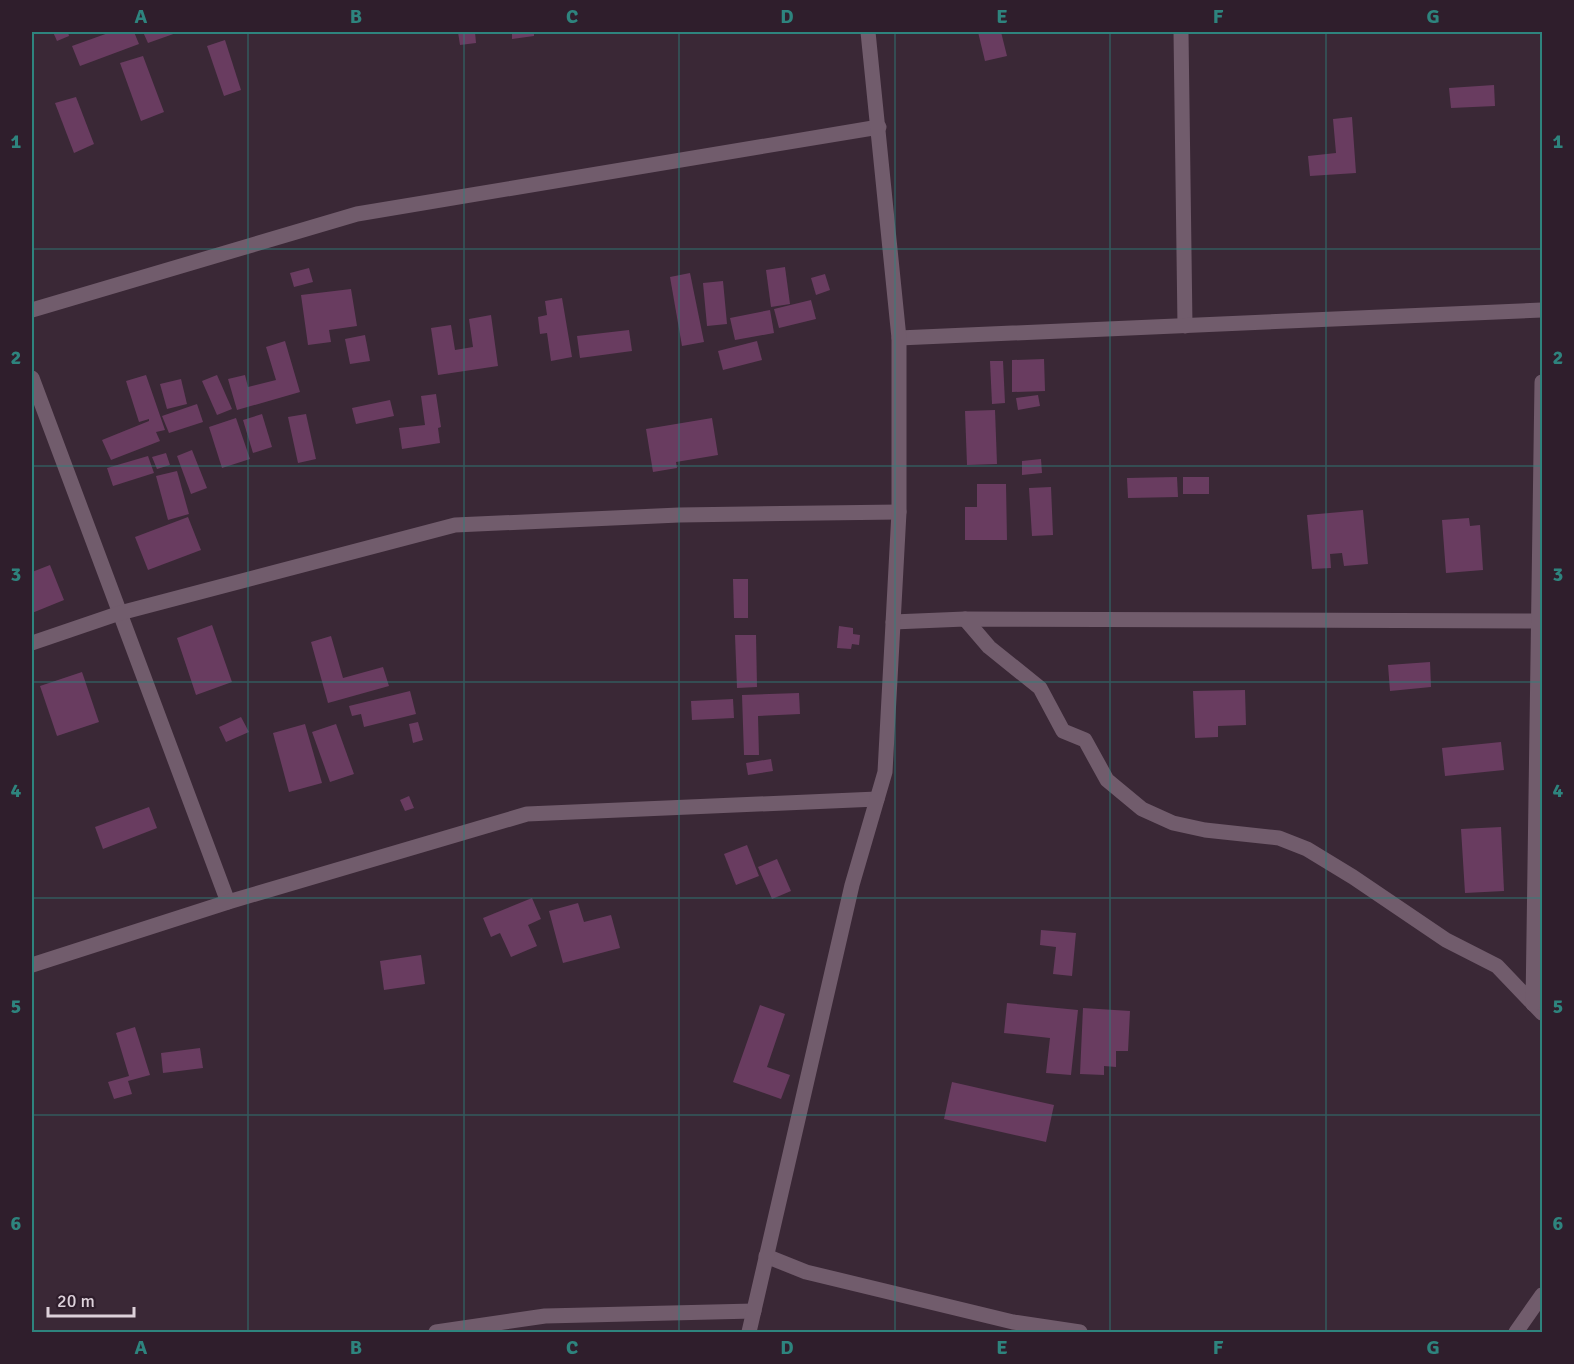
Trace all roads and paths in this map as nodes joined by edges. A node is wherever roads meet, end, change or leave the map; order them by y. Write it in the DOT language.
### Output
graph roads {
  1 [pos="868,32"];
  2 [pos="1181,32"];
  3 [pos="879,126"];
  4 [pos="32,310"];
  5 [pos="1542,310"];
  6 [pos="1185,326"];
  7 [pos="899,338"];
  8 [pos="32,378"];
  9 [pos="1542,382"];
  10 [pos="899,512"];
  11 [pos="120,614"];
  12 [pos="965,619"];
  13 [pos="1539,621"];
  14 [pos="893,622"];
  15 [pos="32,643"];
  16 [pos="877,799"];
  17 [pos="228,902"];
  18 [pos="32,965"];
  19 [pos="1538,1008"];
  20 [pos="766,1256"];
  21 [pos="1542,1295"];
  22 [pos="754,1311"];
  23 [pos="436,1332"];
  24 [pos="748,1332"];
  25 [pos="1080,1332"];
  26 [pos="1515,1332"];
  1 -- 3 [label="street"];
  2 -- 6 [label="street"];
  3 -- 4 [label="street"];
  3 -- 7 [label="street"];
  5 -- 6 [label="street"];
  6 -- 7 [label="street"];
  7 -- 10 [label="street"];
  8 -- 11 [label="street"];
  9 -- 13 [label="street"];
  10 -- 11 [label="street"];
  10 -- 14 [label="street"];
  11 -- 15 [label="street"];
  11 -- 17 [label="street"];
  12 -- 13 [label="street"];
  12 -- 14 [label="street"];
  12 -- 19 [label="street"];
  13 -- 19 [label="street"];
  14 -- 16 [label="street"];
  16 -- 17 [label="street"];
  16 -- 20 [label="street"];
  17 -- 18 [label="street"];
  20 -- 22 [label="street"];
  20 -- 25 [label="street"];
  21 -- 26 [label="street"];
  22 -- 23 [label="street"];
  22 -- 24 [label="street"];
}
